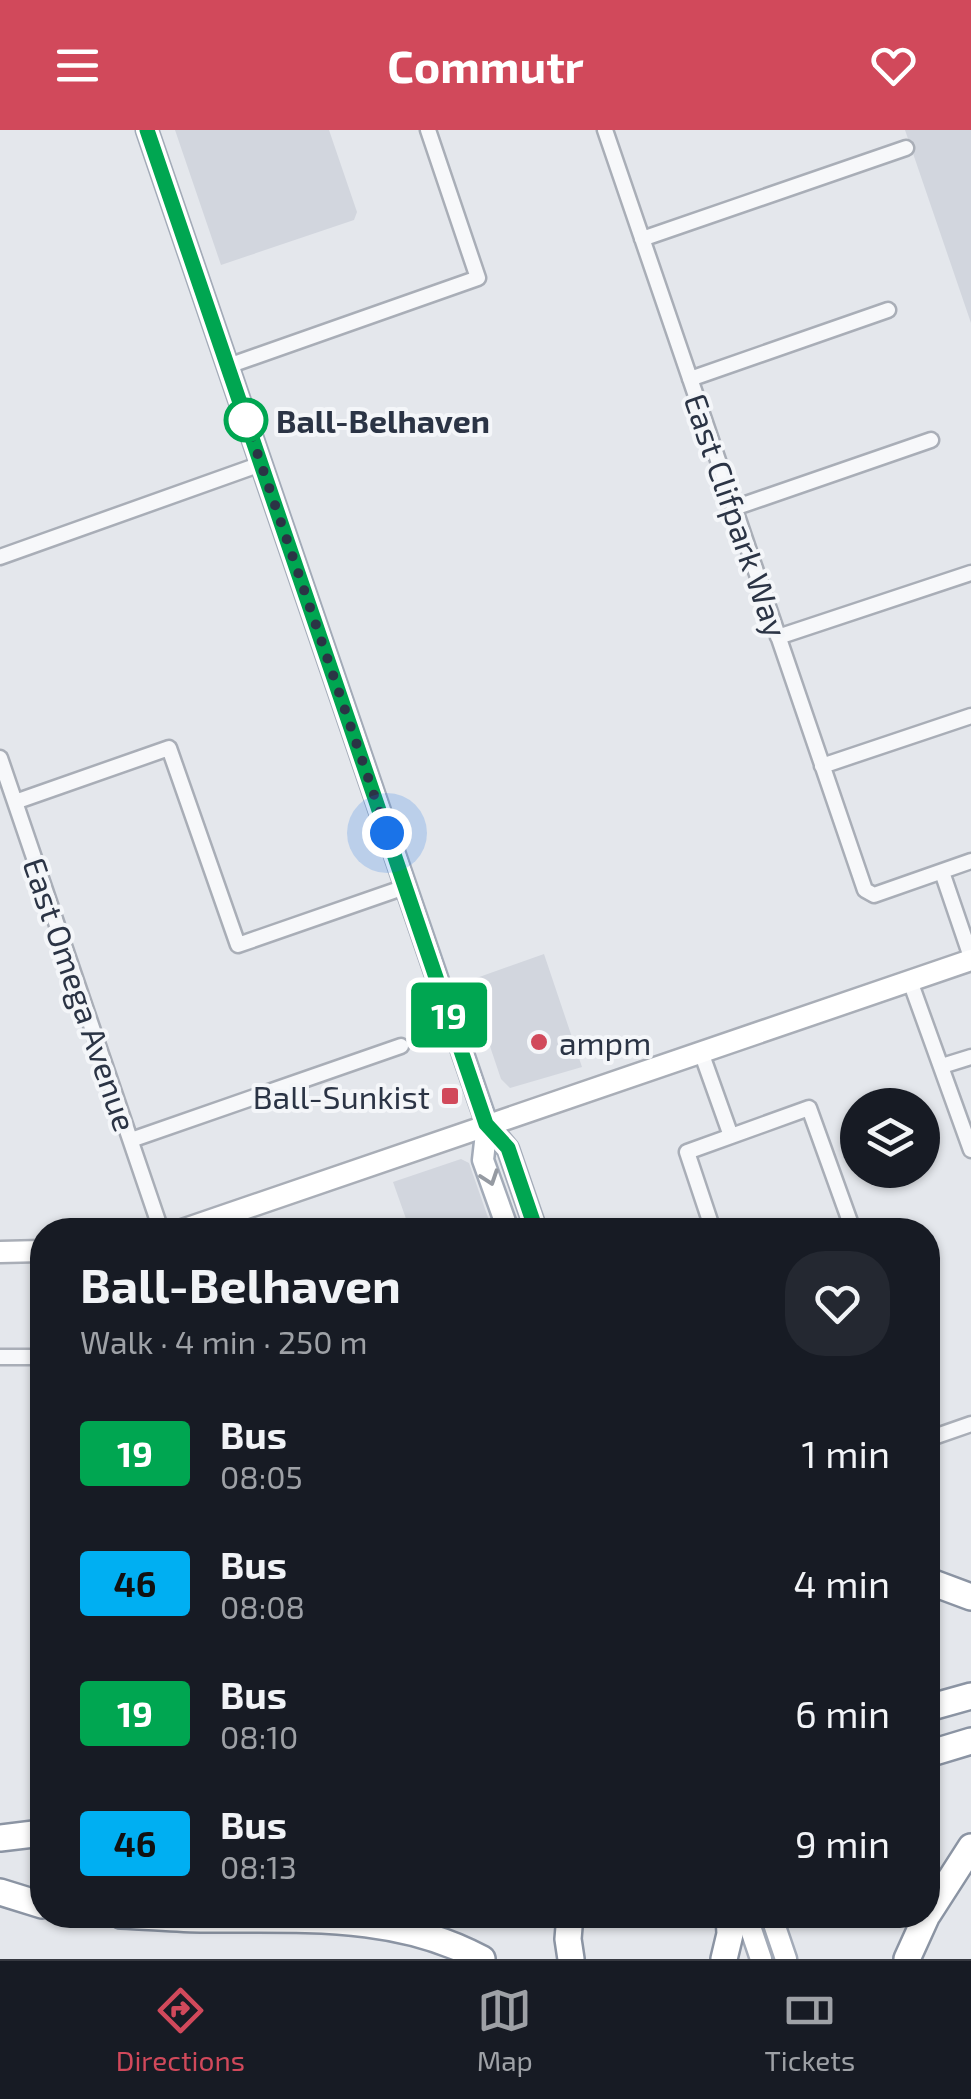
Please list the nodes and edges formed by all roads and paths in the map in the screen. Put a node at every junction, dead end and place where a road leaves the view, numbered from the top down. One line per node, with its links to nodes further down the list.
1 (147, 130): 7 (main road)
2 (428, 130): 7 (street)
3 (605, 130): 5 (street, East Clifpark Way)
4 (906, 148): 5 (street)
5 (642, 239): 8 (street, East Clifpark Way)
6 (888, 310): 8 (street)
7 (228, 366): 10 (main road)
8 (690, 378): 11 (street, East Clifpark Way)
9 (931, 440): 11 (street)
10 (261, 464): 12 (street); 21 (main road)
11 (734, 508): 14 (street, East Clifpark Way)
12 (0, 557)
13 (971, 573): 14 (street)
14 (778, 637): 17 (street, East Clifpark Way)
15 (971, 716): 17 (street)
16 (0, 758): 18 (street, East Omega Avenue)
17 (822, 766): 20 (street, East Clifpark Way)
18 (15, 802): 21 (street); 30 (street, East Omega Avenue)
19 (971, 862): 20 (street)
20 (942, 872): 22 (street)
21 (405, 887): 28 (main road)
22 (971, 958): 23 (main road)
23 (910, 980): 25 (main road); 27 (street)
24 (401, 1046): 30 (street)
25 (702, 1052): 28 (main road); 29 (street)
26 (971, 1057): 27 (street)
27 (942, 1066): 31 (street)
28 (486, 1124): 33 (main road); 34 (main road, one-way to 34); 35 (main road)
29 (731, 1136): 36 (street); 37 (street)
30 (131, 1140): 32 (street, East Omega Avenue)
31 (971, 1150)
32 (157, 1218)
33 (216, 1218)
34 (504, 1218)
35 (532, 1218)
36 (709, 1218)
37 (850, 1218)
38 (30, 1251): 39 (main road)
39 (0, 1252)
40 (0, 1357): 41 (street)
41 (30, 1357)
42 (970, 1429): 43 (street)
43 (940, 1436)
44 (940, 1585): 45 (highway)
45 (971, 1597)
46 (971, 1696): 47 (highway)
47 (940, 1705)
48 (971, 1741): 49 (highway)
49 (940, 1750)
50 (30, 1834): 51 (highway)
51 (0, 1838)
52 (0, 1848): 53 (highway)
53 (30, 1848)
54 (971, 1848): 57 (highway)
55 (30, 1887): 56 (highway)
56 (0, 1889): 58 (highway)
57 (940, 1893)
58 (30, 1900)
59 (387, 1928): 65 (highway)
60 (569, 1928): 66 (highway)
61 (730, 1928): 67 (highway)
62 (750, 1928): 68 (main road)
63 (775, 1928): 69 (main road)
64 (921, 1928): 70 (highway)
65 (482, 1959)
66 (572, 1959)
67 (724, 1959)
68 (760, 1959)
69 (786, 1959)
70 (907, 1959)

